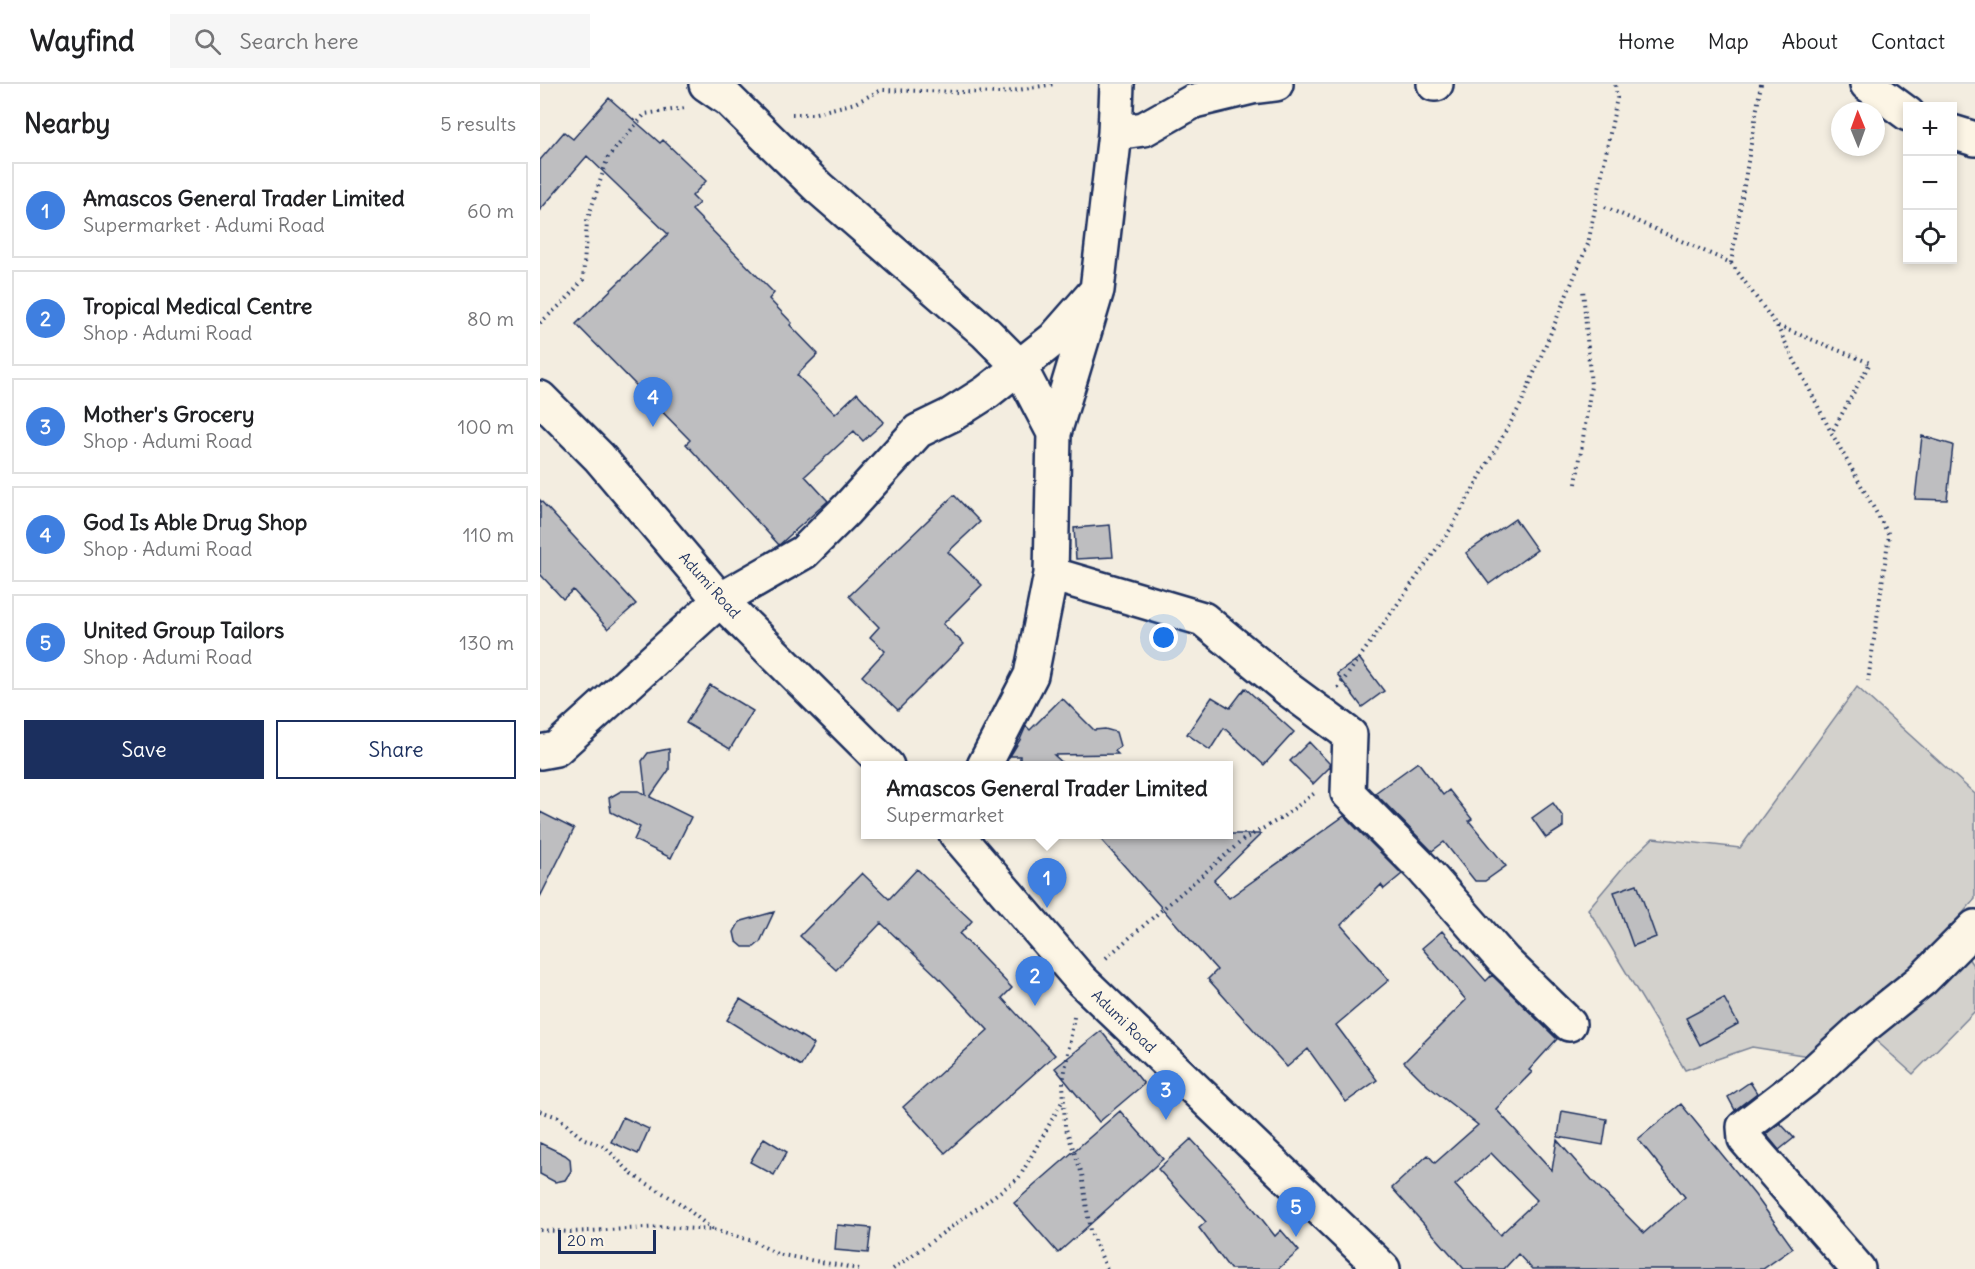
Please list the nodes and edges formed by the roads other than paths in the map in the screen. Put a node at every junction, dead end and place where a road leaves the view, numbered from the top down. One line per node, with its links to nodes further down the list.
1 (1117, 84): 6 (street)
2 (1276, 84): 6 (street)
3 (1867, 84): 5 (street)
4 (717, 92): 10 (street)
5 (1903, 110)
6 (1115, 133): 9 (street)
7 (1957, 133): 8 (street)
8 (1975, 139)
9 (1097, 290): 10 (street); 12 (street)
10 (1019, 366): 12 (street); 14 (street)
11 (540, 398): 14 (street, Adumi Road)
12 (1054, 433): 13 (street)
13 (1051, 574): 17 (street); 20 (street)
14 (720, 600): 15 (street); 16 (street, Adumi Road)
15 (540, 752)
16 (883, 761)
17 (986, 761)
18 (960, 839): 21 (street, Adumi Road)
19 (1975, 927): 22 (street)
20 (1569, 1024)
21 (1383, 1269)
22 (1858, 1269)

